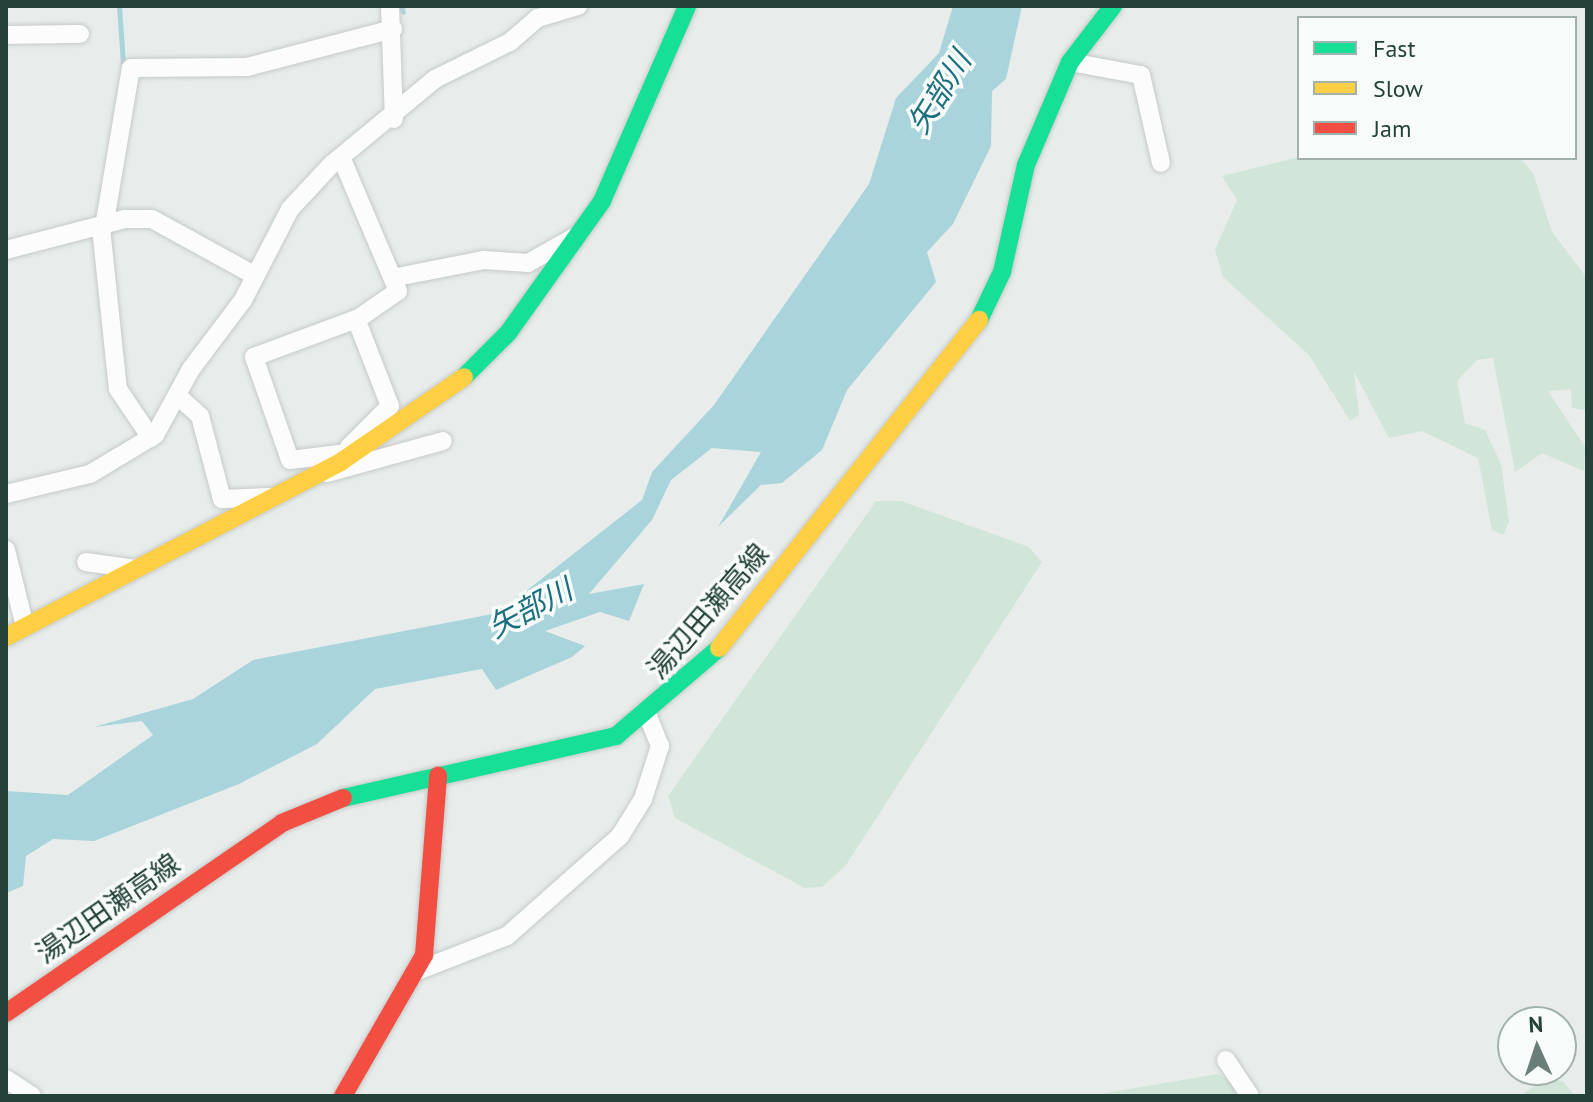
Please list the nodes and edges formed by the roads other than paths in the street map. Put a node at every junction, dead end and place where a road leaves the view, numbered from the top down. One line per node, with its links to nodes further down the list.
1 (390, 6): 5 (street)
2 (578, 6): 9 (street)
3 (687, 6): 13 (main road)
4 (1113, 6): 8 (main road, 湯辺田瀬高線)
5 (393, 29): 9 (street); 12 (street)
6 (80, 34): 7 (street)
7 (6, 35)
8 (1070, 62): 11 (street); 30 (main road, 湯辺田瀬高線)
9 (394, 119): 10 (street)
10 (341, 157): 15 (street); 16 (street)
11 (1161, 163)
12 (102, 227): 14 (street); 15 (street); 19 (street)
13 (577, 237): 16 (street); 21 (main road)
14 (6, 250)
15 (252, 274): 18 (street)
16 (397, 277): 17 (street)
17 (356, 319): 21 (street); 21 (street)
18 (180, 398): 19 (street); 24 (street)
19 (151, 438): 23 (street)
20 (443, 441): 22 (street)
21 (348, 453): 22 (main road)
22 (317, 474): 24 (main road)
23 (6, 494)
24 (273, 497): 27 (main road)
25 (6, 550): 28 (street)
26 (86, 562): 27 (street)
27 (136, 569): 28 (main road)
28 (25, 627): 29 (main road)
29 (6, 637)
30 (648, 717): 31 (main road, 湯辺田瀬高線); 32 (street)
31 (438, 776): 32 (main road); 33 (main road, 湯辺田瀬高線)
32 (417, 971): 37 (main road)
33 (6, 1013)
34 (1226, 1060): 38 (street)
35 (6, 1079): 36 (street)
36 (32, 1096)
37 (343, 1096)
38 (1250, 1096)

